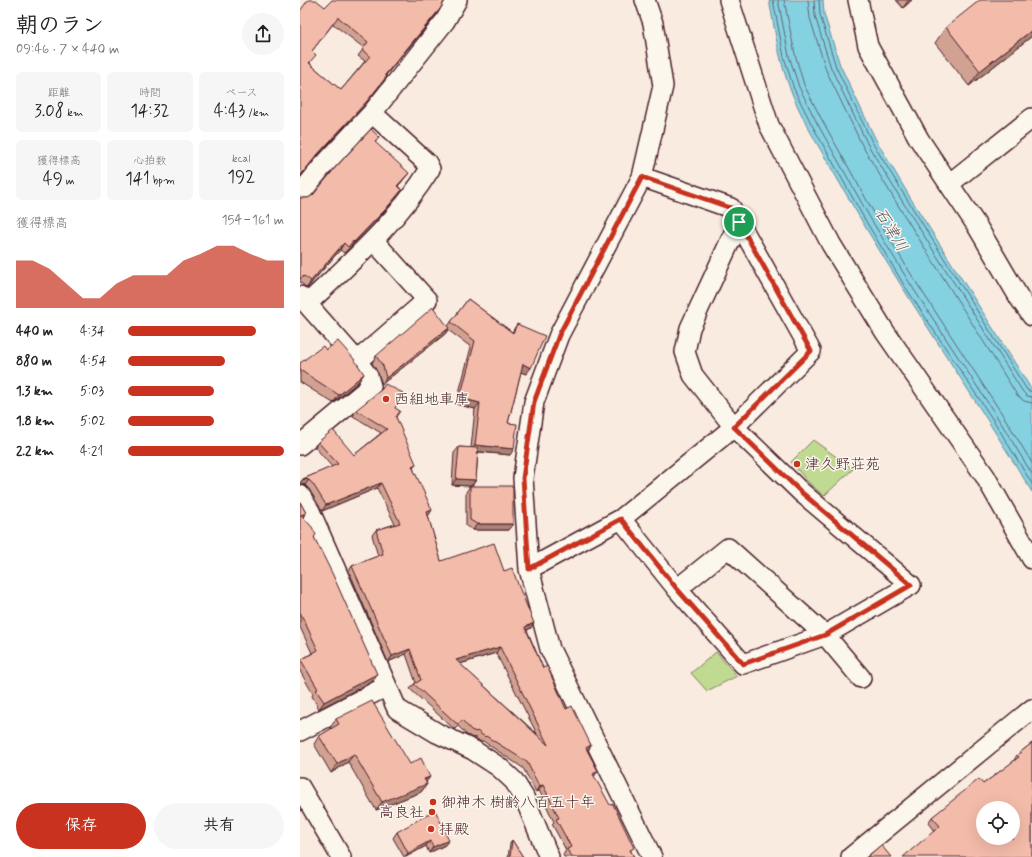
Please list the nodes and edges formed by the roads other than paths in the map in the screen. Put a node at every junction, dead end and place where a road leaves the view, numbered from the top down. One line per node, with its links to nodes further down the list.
1 (457, 0): 5 (street)
2 (646, 0): 7 (street)
3 (729, 0): 19 (street)
4 (858, 0): 8 (street)
5 (372, 112): 9 (street); 11 (street)
6 (1032, 118): 8 (street)
7 (642, 177): 10 (street); 20 (street)
8 (949, 184): 13 (street)
9 (300, 194)
10 (739, 222): 15 (street); 15 (street)
11 (374, 241): 12 (street); 14 (street)
12 (303, 300): 14 (street)
13 (1032, 316)
14 (357, 361): 16 (street)
15 (734, 427): 18 (street); 22 (street)
16 (300, 445)
17 (300, 495): 24 (street)
18 (621, 519): 20 (street); 21 (street)
19 (1032, 559)
20 (529, 569): 30 (street)
21 (677, 589): 22 (street); 22 (street)
22 (825, 635): 23 (street)
23 (861, 678)
24 (386, 686): 26 (street); 29 (street)
25 (1032, 709): 31 (street)
26 (300, 731)
27 (302, 795): 28 (street)
28 (341, 857)
29 (549, 857)
30 (652, 857)
31 (851, 857)

